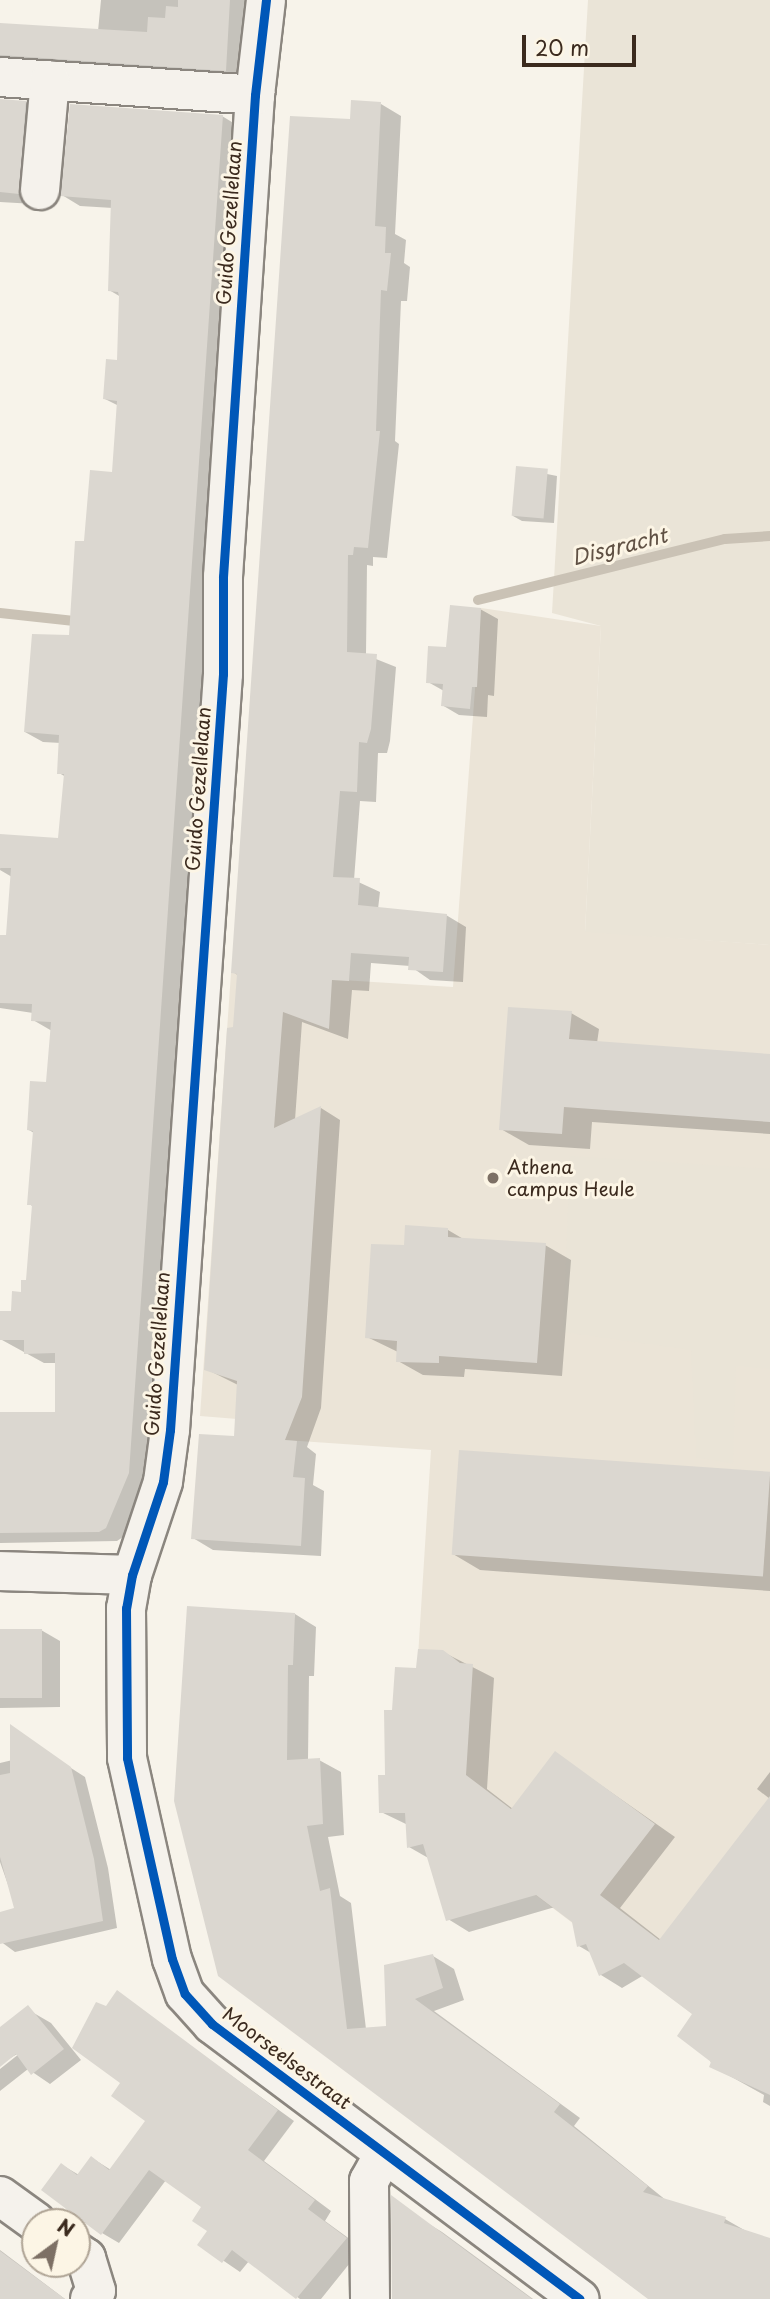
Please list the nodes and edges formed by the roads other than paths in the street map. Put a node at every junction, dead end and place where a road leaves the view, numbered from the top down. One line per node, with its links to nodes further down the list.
1 (266, 0): 4 (street, Guido Gezellelaan)
2 (0, 77): 3 (street)
3 (50, 80): 4 (street); 5 (street)
4 (255, 95): 7 (street, Guido Gezellelaan)
5 (40, 190)
6 (0, 1571): 7 (street)
7 (132, 1575): 8 (street, Moorseelsestraat)
8 (384, 2154): 13 (street); 14 (street, Moorseelsestraat)
9 (0, 2196): 10 (street)
10 (21, 2211)
11 (91, 2274): 12 (street)
12 (90, 2299)
13 (370, 2299)
14 (579, 2299)

